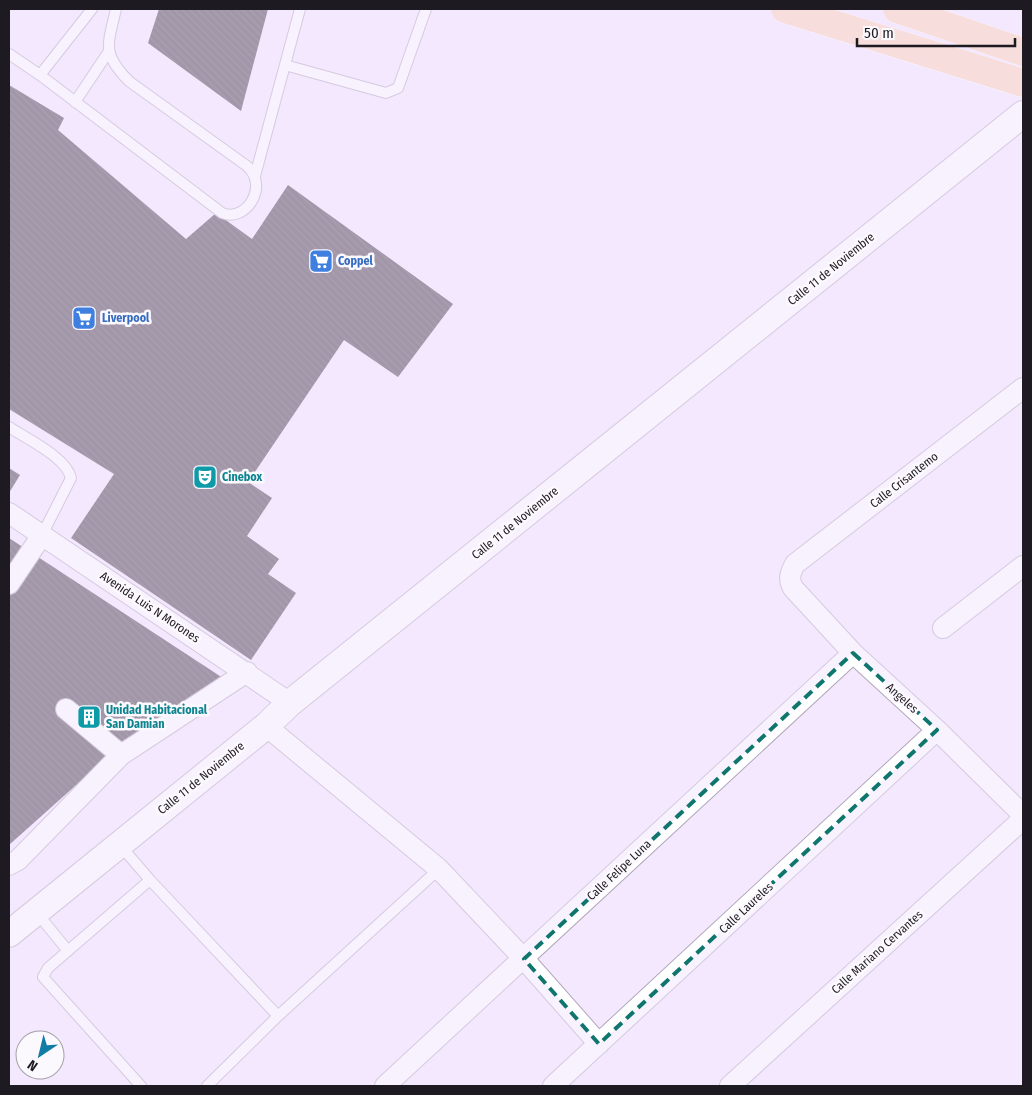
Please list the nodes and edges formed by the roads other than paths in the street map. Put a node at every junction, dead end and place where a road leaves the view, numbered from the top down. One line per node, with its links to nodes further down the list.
1 (92, 9): 11 (lane)
2 (116, 9): 7 (lane)
3 (300, 9): 10 (lane)
4 (426, 9): 10 (lane)
5 (897, 9): 8 (main road)
6 (797, 10): 12 (main road)
7 (109, 51): 13 (lane); 15 (lane)
8 (1023, 52)
9 (9, 54): 11 (lane)
10 (285, 65): 15 (lane)
11 (40, 75): 13 (lane)
12 (1023, 83)
13 (75, 102): 15 (lane)
14 (1023, 114): 26 (street, Calle 11 de Noviembre)
15 (256, 176)
16 (1023, 388): 21 (street, Calle Crisantemo)
17 (9, 427): 19 (lane)
18 (9, 513): 19 (street, Avenida Luis N Morones)
19 (42, 534): 22 (street); 25 (street, Avenida Luis N Morones)
20 (1023, 566): 23 (street)
21 (790, 575): 24 (street, Angeles)
22 (9, 584)
23 (943, 628)
24 (853, 653): 29 (street, Angeles); 38 (street, Calle Felipe Luna)
25 (247, 672): 26 (street, Avenida Luis N Morones); 30 (street)
26 (290, 703): 28 (street, Calle 11 de Noviembre)
27 (66, 709): 30 (street)
28 (266, 726): 32 (street, Calle 11 de Noviembre); 34 (street)
29 (937, 730): 31 (street, Angeles); 40 (street, Calle Laureles)
30 (122, 755): 33 (street)
31 (1023, 817): 45 (street, Calle Mariano Cervantes)
32 (118, 843): 35 (lane); 36 (street, Calle 11 de Noviembre)
33 (9, 865)
34 (438, 869): 38 (street); 39 (lane)
35 (150, 880): 37 (lane); 39 (lane)
36 (18, 922): 37 (lane)
37 (68, 951): 41 (lane)
38 (524, 959): 40 (street); 43 (street, Calle Felipe Luna)
39 (278, 1016): 42 (lane)
40 (599, 1044): 44 (street, Calle Laureles)
41 (141, 1086)
42 (207, 1086)
43 (385, 1086)
44 (553, 1086)
45 (730, 1086)

